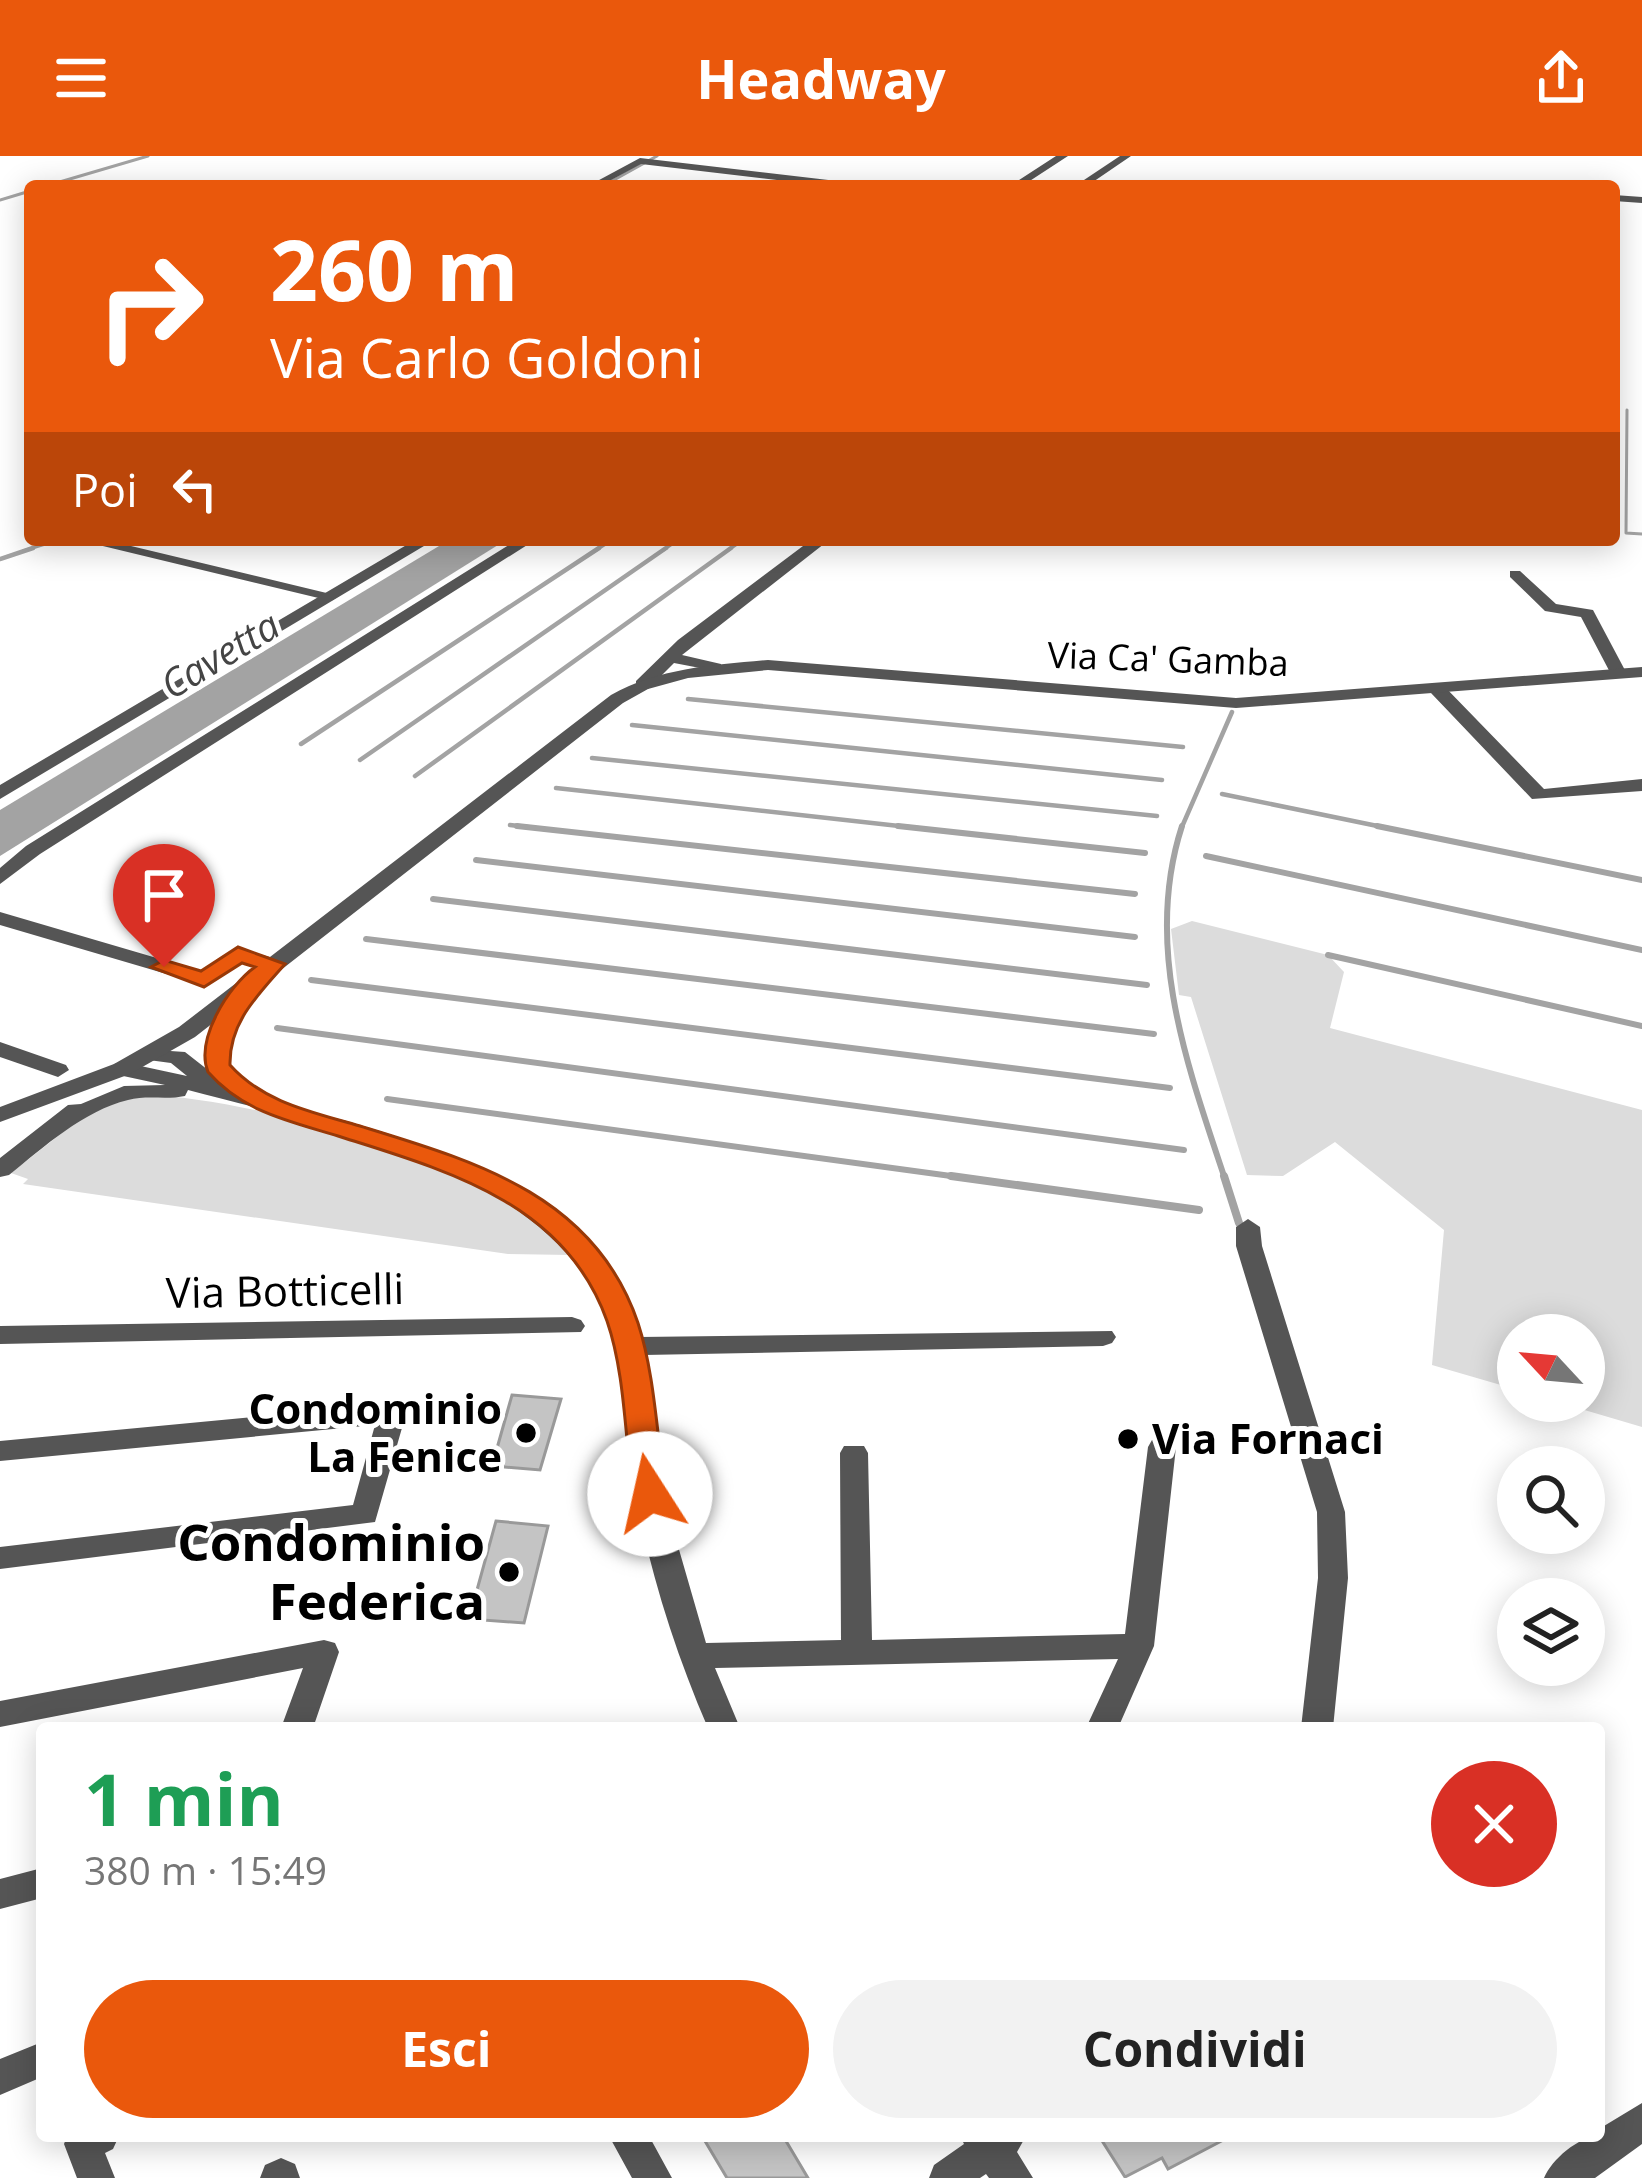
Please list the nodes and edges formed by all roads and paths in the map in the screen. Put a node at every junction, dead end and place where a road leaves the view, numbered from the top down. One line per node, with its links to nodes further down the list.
1 (1063, 156): 6 (street)
2 (1126, 156): 7 (street)
3 (646, 160): 4 (street); 5 (street)
4 (605, 180)
5 (806, 180)
6 (1025, 180)
7 (1090, 180)
8 (112, 546): 13 (street)
9 (416, 546): 13 (street)
10 (517, 546): 22 (street)
11 (813, 546): 14 (street)
12 (1515, 574): 17 (street)
13 (332, 596): 21 (street)
14 (669, 657): 15 (street, Via Ca' Gamba); 18 (street)
15 (715, 668): 18 (street, Via Ca' Gamba); 19 (street, Via Ca' Gamba)
16 (1642, 672): 17 (street, Via Ca' Gamba)
17 (1619, 674): 19 (street, Via Ca' Gamba)
18 (642, 685): 24 (street, Via Ca' Gamba)
19 (1437, 689): 20 (street)
20 (1642, 785)
21 (0, 793)
22 (0, 878)
23 (0, 918): 24 (street)
24 (273, 964): 25 (street, Via Ca' Gamba)
25 (250, 982): 27 (street, Via Ca' Gamba); 30 (street)
26 (0, 1049): 28 (street)
27 (149, 1054): 29 (street, Via Ca' Gamba); 30 (street)
28 (58, 1070)
29 (113, 1073): 30 (street); 31 (street, Via Ca' Gamba); 32 (street)
30 (242, 1098): 32 (street); 38 (street)
31 (0, 1115)
32 (66, 1120): 33 (street)
33 (0, 1170)
34 (1248, 1227): 50 (street)
35 (572, 1326): 36 (street, Via Botticelli)
36 (0, 1336)
37 (1103, 1336): 38 (street)
38 (628, 1346): 45 (street)
39 (1162, 1448): 43 (street)
40 (0, 1451): 42 (street)
41 (854, 1453): 44 (street)
42 (0, 1558)
43 (1139, 1646): 44 (street); 49 (street)
44 (856, 1651): 45 (street)
45 (694, 1656): 48 (street)
46 (0, 1714): 47 (street)
47 (299, 1722)
48 (722, 1722)
49 (1105, 1722)
50 (1318, 1722)
51 (36, 1885): 52 (street)
52 (0, 1894)
53 (36, 2062): 54 (street)
54 (0, 2077)
55 (1642, 2121): 62 (street)
56 (87, 2142): 59 (street)
57 (631, 2142): 60 (street)
58 (998, 2150): 61 (street)
59 (96, 2178)
60 (652, 2178)
61 (948, 2178)
62 (1563, 2178)

